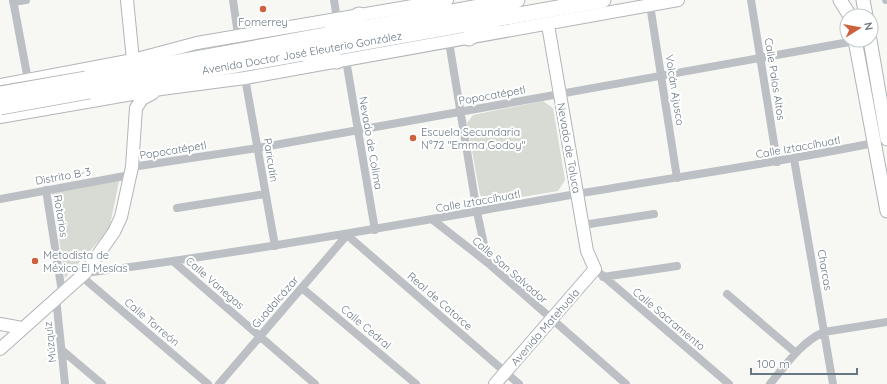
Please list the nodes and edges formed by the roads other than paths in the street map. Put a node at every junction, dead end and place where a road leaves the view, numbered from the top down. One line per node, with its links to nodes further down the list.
1 (26, 0): 9 (street)
2 (126, 0): 23 (street)
3 (233, 0): 15 (street)
4 (334, 0): 14 (street)
5 (517, 0): 21 (highway, Avenida Doctor José Eleuterio González)
6 (603, 0): 13 (highway, Avenida Doctor José Eleuterio González)
7 (678, 0): 11 (street, Avenida Doctor José Eleuterio González)
8 (751, 0): 22 (street, Calle Palos Altos)
9 (13, 1): 28 (street)
10 (441, 1): 12 (street)
11 (650, 5): 13 (street, Avenida Doctor José Eleuterio González); 26 (street, Volcán Ajusco)
12 (359, 15): 14 (street); 21 (highway)
13 (549, 17): 16 (highway); 24 (highway, Avenida Doctor José Eleuterio González); 33 (street, Nevado de Toluca)
14 (331, 20): 15 (street)
15 (238, 35): 23 (street)
16 (469, 38): 17 (street)
17 (449, 42): 25 (street); 35 (street)
18 (839, 44): 22 (street, Popocatépetl)
19 (856, 48): 40 (main road)
20 (871, 48): 39 (main road)
21 (251, 49): 30 (highway, Avenida Doctor José Eleuterio González)
22 (761, 58): 26 (street, Popocatépetl); 43 (street, Calle Palos Altos)
23 (133, 60): 28 (street)
24 (266, 60): 25 (highway); 30 (highway, Avenida Doctor José Eleuterio González)
25 (341, 61): 27 (street); 38 (street, Nevado de Colima)
26 (661, 76): 33 (street, Popocatépetl); 45 (street, Volcán Ajusco)
27 (245, 78): 31 (street); 41 (street, Paricutín)
28 (22, 81): 29 (street); 36 (street)
29 (0, 85)
30 (87, 85): 32 (highway, Avenida Doctor José Eleuterio González, bridge); 34 (highway, Avenida Doctor José Eleuterio González, bridge)
31 (161, 89): 36 (street); 44 (street)
32 (0, 94)
33 (559, 94): 35 (street, Popocatépetl); 48 (street, Nevado de Toluca)
34 (0, 107)
35 (459, 112): 38 (street, Popocatépetl); 51 (street)
36 (22, 114): 37 (street)
37 (0, 117)
38 (358, 130): 41 (street, Popocatépetl); 56 (street, Nevado de Colima)
39 (887, 139)
40 (874, 143): 42 (street, Calle Iztaccíhuatl); 52 (main road)
41 (258, 148): 44 (street, Popocatépetl); 47 (street, Paricutín)
42 (794, 159): 43 (street, Calle Iztaccíhuatl); 71 (street, Charcas)
43 (777, 162): 45 (street, Calle Iztaccíhuatl)
44 (131, 171): 46 (street, Distrito B-3); 63 (street)
45 (677, 178): 48 (street, Calle Iztaccíhuatl)
46 (46, 190): 49 (street, Distrito B-3); 66 (street, Rotarios)
47 (265, 194): 50 (street); 58 (street, Paricutín)
48 (577, 194): 51 (street, Calle Iztaccíhuatl); 55 (street, Nevado de Toluca)
49 (0, 199)
50 (177, 208)
51 (477, 212): 54 (street, Calle Iztaccíhuatl); 60 (street)
52 (887, 212)
53 (654, 214): 55 (street)
54 (433, 220): 56 (street, Calle Iztaccíhuatl); 60 (street, Calle San Salvador)
55 (583, 224): 62 (street, Nevado de Toluca)
56 (375, 230): 57 (street, Calle Iztaccíhuatl)
57 (347, 234): 58 (street, Calle Iztaccíhuatl); 64 (street, Guadalcázar); 76 (street, Real de Catorce)
58 (275, 246): 59 (street, Calle Iztaccíhuatl)
59 (174, 262): 63 (street, Calle Iztaccíhuatl); 72 (street, Calle Vanegas)
60 (488, 263): 67 (street, Calle San Salvador)
61 (677, 266): 62 (street)
62 (599, 273): 67 (street, Avenida Matehuala); 86 (street, Calle Sacramento)
63 (83, 275): 66 (street); 79 (street, Calle Torreón)
64 (302, 288): 72 (street, Guadalcázar); 82 (street, Calle Cedral)
65 (727, 294): 75 (street)
66 (59, 295): 70 (street); 74 (street, Múzquiz)
67 (550, 319): 76 (street, Avenida Matehuala); 85 (street, Calle San Salvador)
68 (887, 322): 71 (street)
69 (0, 324): 70 (street)
70 (22, 328): 73 (street)
71 (824, 332): 75 (street); 88 (street, Charcas)
72 (260, 337): 80 (street, Guadalcázar); 81 (street, Calle Vanegas)
73 (0, 349)
74 (63, 351): 77 (street, Múzquiz); 78 (street)
75 (796, 353): 87 (street)
76 (506, 372): 83 (street, Avenida Matehuala); 84 (street, Real de Catorce)
77 (65, 384)
78 (102, 384)
79 (208, 384)
80 (219, 384)
81 (315, 384)
82 (416, 384)
83 (495, 384)
84 (520, 384)
85 (626, 384)
86 (728, 384)
87 (770, 384)
88 (833, 384)

